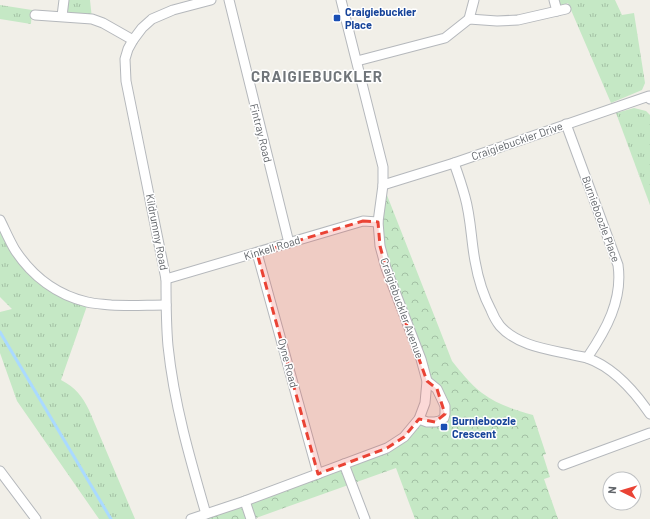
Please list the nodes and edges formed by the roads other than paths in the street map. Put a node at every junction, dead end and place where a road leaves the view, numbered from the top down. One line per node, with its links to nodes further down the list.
1 (64, 0): 8 (street)
2 (211, 0): 10 (street, Kildrummy Road)
3 (229, 0): 18 (street, Fintray Road)
4 (341, 0): 11 (street, Craigiebuckler Avenue)
5 (474, 0): 9 (street)
6 (554, 0): 9 (street)
7 (36, 15): 8 (street)
8 (62, 16): 10 (street)
9 (469, 19): 11 (street)
10 (133, 40): 20 (street, Kildrummy Road)
11 (357, 61): 15 (street, Craigiebuckler Avenue)
12 (650, 98): 13 (street, Craigiebuckler Drive)
13 (566, 124): 14 (street, Craigiebuckler Drive); 22 (street, Burnieboozle Place)
14 (454, 163): 15 (street, Craigiebuckler Drive); 22 (street)
15 (383, 185): 17 (street, Craigiebuckler Avenue)
16 (0, 220): 21 (street)
17 (378, 222): 18 (street, Kinkell Road); 23 (street, Craigiebuckler Avenue)
18 (289, 243): 19 (street, Kinkell Road)
19 (257, 253): 20 (street, Kinkell Road); 30 (street, Oyne Road)
20 (166, 279): 21 (street, Kildrummy Road)
21 (166, 305): 32 (street, Kildrummy Road)
22 (587, 358): 24 (street)
23 (427, 381): 25 (street, Craigiebuckler Avenue); 25 (street, Craigiebuckler Avenue)
24 (650, 414)
25 (419, 419): 27 (street, Craigiebuckler Avenue)
26 (650, 433): 28 (street)
27 (344, 464): 30 (street, Craigiebuckler Avenue); 36 (street)
28 (563, 465)
29 (0, 471): 33 (street)
30 (318, 474): 31 (street, Craigiebuckler Avenue)
31 (245, 501): 32 (street, Craigiebuckler Avenue); 35 (street)
32 (206, 514): 34 (street, Craigiebuckler Avenue)
33 (36, 519)
34 (191, 519)
35 (251, 519)
36 (365, 519)

